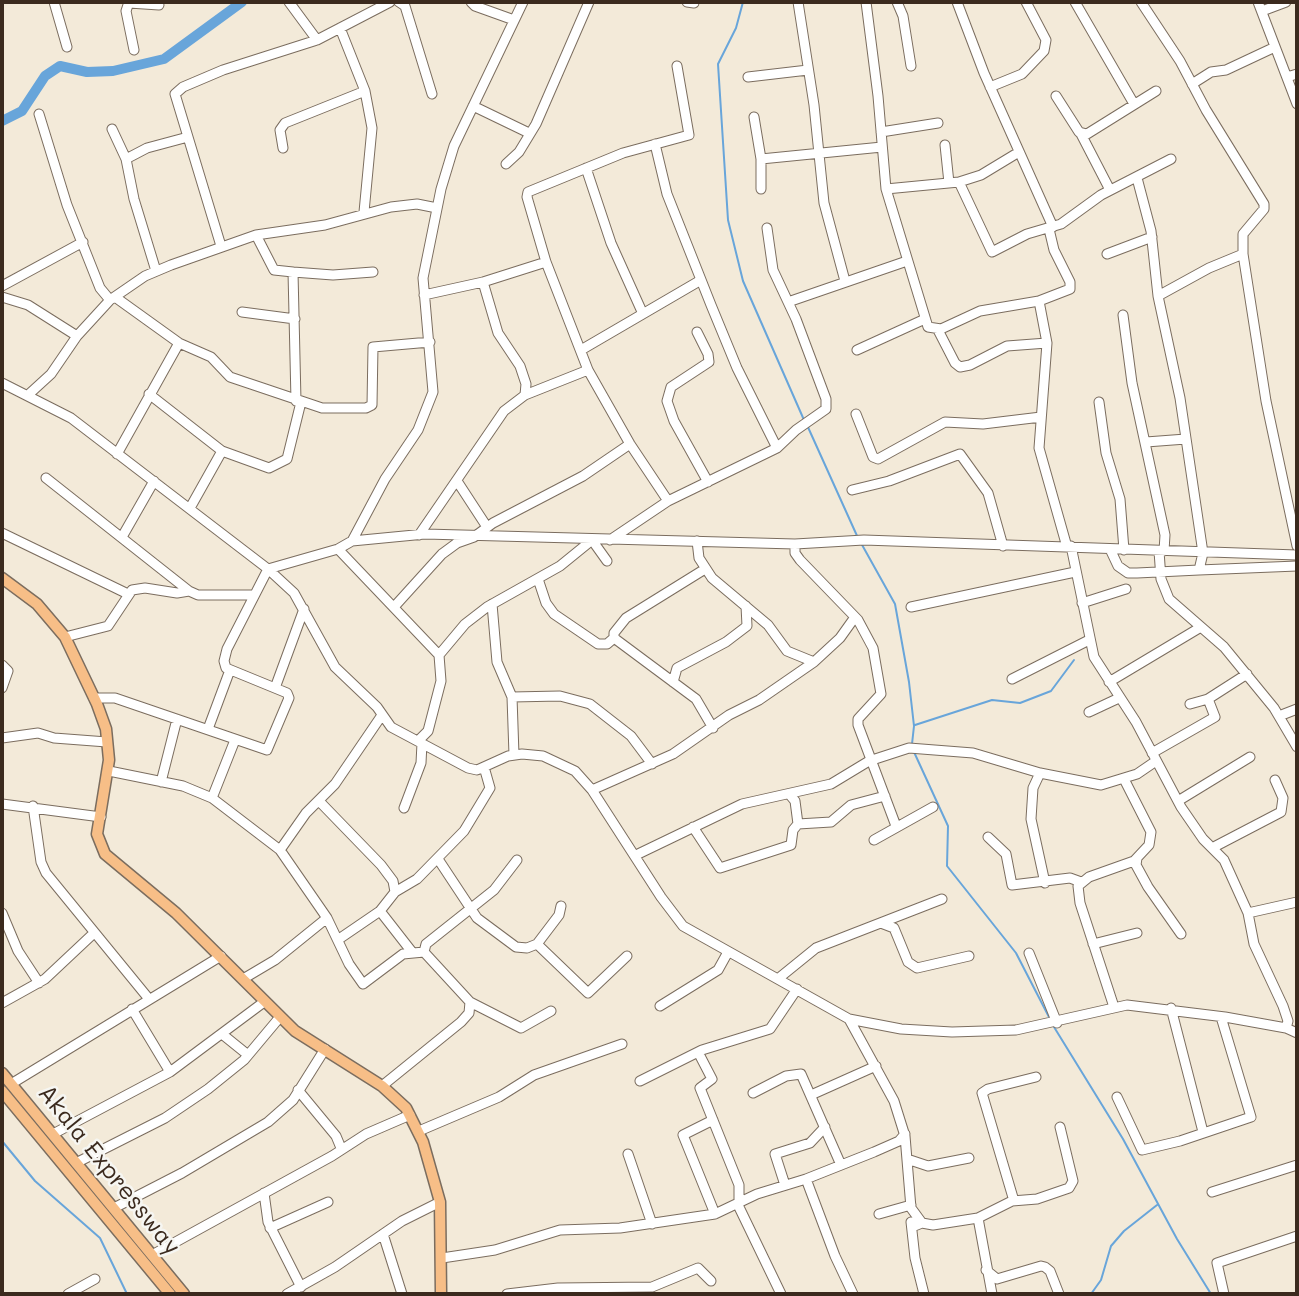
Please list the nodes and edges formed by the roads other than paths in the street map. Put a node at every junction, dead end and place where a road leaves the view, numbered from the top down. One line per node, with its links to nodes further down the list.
1 (54, 2): 22 (street)
2 (289, 2): 21 (street)
3 (390, 2): 20 (street)
4 (400, 2): 35 (street)
5 (471, 2): 19 (street)
6 (523, 2): 19 (street)
7 (589, 2): 45 (street)
8 (798, 2): 27 (street)
9 (866, 2): 44 (street)
10 (897, 2): 26 (street)
11 (957, 2): 32 (street)
12 (1026, 2): 32 (street)
13 (1075, 2): 37 (street)
14 (1140, 2): 31 (street)
15 (1286, 2): 18 (street)
16 (129, 3): 17 (street); 24 (street)
17 (159, 5)
18 (1260, 6): 23 (street)
19 (514, 20): 39 (street)
20 (340, 28): 21 (street); 33 (street)
21 (317, 40): 47 (street)
22 (67, 47)
23 (1275, 47): 30 (street); 31 (street)
24 (134, 50)
25 (677, 66): 48 (street)
26 (911, 66)
27 (808, 69): 29 (street); 53 (street)
28 (1297, 74): 30 (street)
29 (748, 77)
30 (1287, 77): 38 (street)
31 (1192, 84): 73 (street)
32 (990, 88): 52 (street)
33 (365, 91): 51 (street); 65 (street)
34 (1156, 91): 37 (street)
35 (432, 94)
36 (1056, 96): 46 (street)
37 (1134, 104): 46 (street)
38 (1297, 104)
39 (473, 106): 45 (street); 64 (street)
40 (38, 114): 70 (street)
41 (754, 117): 55 (street)
42 (938, 123): 44 (street)
43 (112, 129): 54 (street)
44 (881, 132): 50 (street)
45 (529, 133): 57 (street)
46 (1081, 134): 63 (street)
47 (188, 137): 54 (street); 71 (street)
48 (656, 144): 58 (street); 79 (street)
49 (945, 145): 60 (street)
50 (882, 147): 53 (street); 62 (street)
51 (283, 148)
52 (1019, 152): 60 (street); 67 (street)
53 (820, 153): 55 (street); 80 (street)
54 (126, 159): 76 (street)
55 (761, 159): 61 (street)
56 (1171, 159): 59 (street)
57 (506, 164)
58 (586, 168): 75 (street); 90 (street)
59 (1136, 178): 63 (street); 69 (street)
60 (955, 183): 62 (street); 67 (street)
61 (761, 189)
62 (886, 190): 74 (street)
63 (1110, 190): 67 (street)
64 (437, 208): 65 (street); 83 (street)
65 (363, 212): 68 (street)
66 (767, 228): 88 (street)
67 (1051, 228): 87 (street)
68 (256, 235): 71 (street); 77 (street)
69 (1152, 237): 72 (street); 84 (street)
70 (83, 242): 82 (street); 86 (street)
71 (221, 246): 76 (street)
72 (1107, 254)
73 (1243, 254): 84 (street); 135 (street)
74 (907, 261): 80 (street); 93 (street)
75 (546, 262): 81 (street); 100 (street)
76 (156, 271): 86 (street)
77 (293, 272): 78 (street); 92 (street)
78 (373, 272)
79 (701, 280): 90 (street); 114 (street)
80 (845, 281): 88 (street)
81 (483, 282): 83 (street); 105 (street)
82 (2, 286)
83 (424, 295): 98 (street)
84 (1158, 296): 111 (street)
85 (2, 297): 96 (street)
86 (112, 299): 96 (street); 97 (street)
87 (1039, 301): 94 (street); 99 (street)
88 (788, 302): 114 (street)
89 (242, 312): 92 (street)
90 (643, 313): 100 (street)
91 (1123, 315): 112 (street)
92 (295, 319): 107 (street)
93 (925, 319): 94 (street); 101 (street)
94 (938, 330): 99 (street)
95 (698, 332): 120 (street)
96 (77, 336): 106 (street)
97 (179, 342): 104 (street); 107 (street)
98 (430, 342): 107 (street); 130 (street)
99 (1047, 343): 110 (street)
100 (581, 350): 102 (street)
101 (857, 350)
102 (588, 370): 105 (street); 113 (street)
103 (2, 383): 106 (street)
104 (149, 394): 115 (street); 116 (street)
105 (525, 395): 119 (street)
106 (28, 396): 116 (street)
107 (299, 401): 115 (street)
108 (1099, 402): 139 (street)
109 (856, 414): 110 (street)
110 (1041, 416): 136 (street)
111 (1186, 439): 112 (street); 141 (street)
112 (1146, 442): 140 (street)
113 (630, 444): 122 (street); 124 (street)
114 (777, 448): 120 (street)
115 (222, 451): 123 (street)
116 (117, 453): 118 (street)
117 (46, 478): 127 (street)
118 (154, 481): 123 (street); 127 (street)
119 (457, 481): 124 (street); 126 (street)
120 (708, 482): 122 (street)
121 (852, 490): 134 (street)
122 (668, 501): 131 (street)
123 (190, 508): 145 (street)
124 (487, 527): 128 (street)
125 (2, 533): 154 (street)
126 (419, 535): 128 (street); 130 (street)
127 (122, 537): 153 (street)
128 (474, 537): 129 (street); 159 (street)
129 (592, 540): 131 (street); 143 (street); 151 (street)
130 (352, 541): 137 (street)
131 (608, 541): 132 (street)
132 (697, 541): 133 (street); 146 (street)
133 (795, 544): 134 (street); 162 (street)
134 (1003, 545): 136 (street)
135 (1297, 546)
136 (1069, 547): 138 (street); 148 (street)
137 (338, 549): 145 (street); 159 (street)
138 (1110, 549): 139 (street); 149 (street)
139 (1124, 550): 140 (street)
140 (1162, 551): 141 (street); 149 (street)
141 (1203, 553): 142 (street); 147 (street)
142 (1297, 555)
143 (607, 561)
144 (1297, 566): 147 (street)
145 (268, 569): 155 (street); 161 (street)
146 (705, 569): 158 (street); 165 (street)
147 (1199, 570): 149 (street)
148 (1075, 572): 156 (street); 160 (street)
149 (1161, 572): 163 (street)
150 (2, 578): 164 (main road)
151 (538, 579): 157 (street); 165 (street)
152 (1126, 589): 156 (street)
153 (189, 591): 154 (street); 155 (street)
154 (128, 594): 164 (street)
155 (252, 595): 170 (street)
156 (1082, 603): 166 (street)
157 (492, 604): 167 (street); 177 (street)
158 (746, 605): 168 (street); 173 (street)
159 (394, 607): 167 (street)
160 (911, 607)
161 (304, 609): 176 (street); 184 (street)
162 (855, 617): 168 (street); 197 (street)
163 (1201, 627): 171 (street); 174 (street)
164 (65, 637): 178 (main road)
165 (614, 638): 173 (street)
166 (1089, 640): 172 (street); 174 (street)
167 (439, 655): 192 (street)
168 (814, 662): 187 (street)
169 (2, 665): 175 (street)
170 (229, 670): 176 (street); 188 (street)
171 (1247, 674): 180 (street); 185 (street)
172 (1012, 679)
173 (673, 682): 187 (street)
174 (1109, 682): 179 (street)
175 (2, 688)
176 (275, 688): 190 (street)
177 (512, 697): 194 (street); 198 (street)
178 (94, 698): 186 (street); 191 (main road)
179 (1119, 698): 183 (street); 195 (street)
180 (1208, 699): 181 (street); 195 (street)
181 (1190, 704)
182 (1297, 709): 185 (street)
183 (1089, 712)
184 (382, 715): 192 (street); 209 (street)
185 (1279, 716): 193 (street)
186 (177, 719): 188 (street); 204 (street)
187 (713, 728): 198 (street)
188 (208, 729): 190 (street)
189 (2, 738): 191 (street)
190 (235, 740): 208 (street)
191 (107, 742): 200 (main road)
192 (420, 742): 199 (street); 214 (street)
193 (1297, 747)
194 (514, 755): 199 (street); 205 (street)
195 (1154, 757): 202 (street); 210 (street)
196 (1250, 757): 210 (street)
197 (869, 761): 201 (street); 206 (street); 207 (street)
198 (652, 764): 205 (street)
199 (484, 767): 224 (street)
200 (109, 771): 204 (street); 215 (main road)
201 (1040, 773): 202 (street); 227 (street)
202 (1125, 779): 226 (street)
203 (1275, 780): 221 (street)
204 (161, 782): 208 (street)
205 (592, 790): 223 (street)
206 (790, 795): 216 (street); 218 (street)
207 (885, 796): 216 (street); 217 (street)
208 (212, 799): 222 (street)
209 (319, 801): 222 (street); 229 (street)
210 (1178, 801): 221 (street)
211 (2, 804): 212 (street)
212 (33, 806): 215 (street); 239 (street)
213 (933, 807): 217 (street)
214 (404, 808)
215 (101, 817): 249 (main road)
216 (798, 824): 218 (street)
217 (895, 826): 220 (street)
218 (693, 827): 223 (street)
219 (988, 837): 227 (street)
220 (874, 840)
221 (1212, 848): 236 (street)
222 (280, 850): 237 (street)
223 (636, 855): 247 (street)
224 (438, 859): 229 (street); 233 (street)
225 (517, 860): 233 (street)
226 (1134, 862): 228 (street); 241 (street)
227 (1045, 883): 228 (street)
228 (1078, 883): 244 (street)
229 (395, 892): 234 (street)
230 (942, 900): 238 (street)
231 (1297, 902): 236 (street)
232 (561, 906): 243 (street)
233 (470, 909): 243 (street); 246 (street)
234 (380, 911): 242 (street); 245 (street)
235 (2, 913): 254 (street)
236 (1248, 913): 269 (street)
237 (327, 918): 242 (street); 253 (street)
238 (879, 923): 251 (street); 252 (street)
239 (94, 933): 254 (street); 256 (street)
240 (1137, 933): 244 (street)
241 (1181, 934)
242 (339, 939): 245 (street)
243 (537, 944): 250 (street)
244 (1093, 944): 261 (street)
245 (412, 952): 246 (street)
246 (424, 952): 258 (street)
247 (728, 953): 252 (street); 260 (street)
248 (1029, 953): 268 (street)
249 (221, 956): 253 (main road); 256 (street)
250 (627, 956)
251 (969, 956)
252 (779, 978): 255 (street)
253 (243, 979): 257 (main road)
254 (39, 983): 259 (street)
255 (797, 989): 267 (street); 274 (street)
256 (149, 999): 262 (street)
257 (264, 1002): 265 (main road); 271 (street)
258 (470, 1002): 264 (street); 281 (street)
259 (2, 1003)
260 (660, 1006)
261 (1114, 1007): 263 (street); 268 (street)
262 (132, 1009): 277 (street); 282 (street)
263 (1171, 1009): 266 (street); 292 (street)
264 (551, 1012)
265 (279, 1017): 273 (main road); 275 (street)
266 (1221, 1017): 269 (street); 292 (street)
267 (849, 1019): 268 (street); 276 (street)
268 (1056, 1023)
269 (1286, 1028): 270 (street)
270 (1297, 1033)
271 (222, 1034): 275 (street); 277 (street)
272 (622, 1044): 291 (street)
273 (325, 1049): 281 (main road); 283 (street)
274 (698, 1052): 280 (street); 288 (street)
275 (248, 1055): 300 (street)
276 (876, 1066): 285 (street); 294 (street)
277 (170, 1072): 293 (street)
278 (2, 1073): 282 (main road, Akala Expressway)
279 (1036, 1077): 307 (street)
280 (640, 1081)
281 (382, 1086): 287 (main road)
282 (6, 1087): 293 (main road, Akala Expressway); 297 (main road, Akala Expressway)
283 (298, 1090): 295 (street); 311 (street)
284 (753, 1093): 285 (street)
285 (811, 1095): 289 (street)
286 (1117, 1097): 292 (street)
287 (411, 1115): 291 (main road); 295 (street)
288 (713, 1120): 310 (street); 313 (street)
289 (825, 1127): 301 (street); 304 (street)
290 (1060, 1127): 307 (street)
291 (419, 1131): 309 (main road)
292 (1203, 1132)
293 (53, 1135): 297 (main road, Akala Expressway)
294 (903, 1139): 299 (street); 301 (street)
295 (341, 1148): 306 (street)
296 (628, 1154): 317 (street)
297 (62, 1155): 300 (main road, Akala Expressway); 330 (main road, Akala Expressway)
298 (969, 1158): 299 (street)
299 (907, 1159): 312 (street)
300 (76, 1163): 311 (main road, Akala Expressway)
301 (841, 1165): 303 (street)
302 (1297, 1165): 305 (street)
303 (806, 1179): 304 (street); 337 (street)
304 (785, 1185): 310 (street)
305 (1212, 1192)
306 (264, 1193): 319 (street); 322 (street)
307 (1014, 1201): 315 (street)
308 (328, 1202): 319 (street)
309 (440, 1202): 320 (street); 323 (main road)
310 (738, 1203): 313 (street); 336 (street)
311 (114, 1208): 322 (main road, Akala Expressway)
312 (912, 1209): 314 (street); 316 (street); 318 (street)
313 (715, 1214): 317 (street)
314 (879, 1214)
315 (978, 1218): 316 (street); 324 (street)
316 (922, 1223): 318 (street)
317 (652, 1224): 323 (street)
318 (912, 1227): 328 (street)
319 (271, 1228): 327 (street)
320 (383, 1234): 327 (street); 333 (street)
321 (1297, 1236): 340 (street)
322 (152, 1255): 331 (main road, Akala Expressway)
323 (442, 1258): 334 (main road)
324 (986, 1270): 338 (street); 339 (street)
325 (95, 1279): 329 (street)
326 (711, 1281): 335 (street)
327 (301, 1287): 332 (street)
328 (920, 1293)
329 (68, 1294)
330 (170, 1294)
331 (184, 1294)
332 (287, 1294)
333 (402, 1294)
334 (441, 1294)
335 (507, 1294)
336 (781, 1294)
337 (853, 1294)
338 (992, 1294)
339 (1059, 1294)
340 (1224, 1294)

